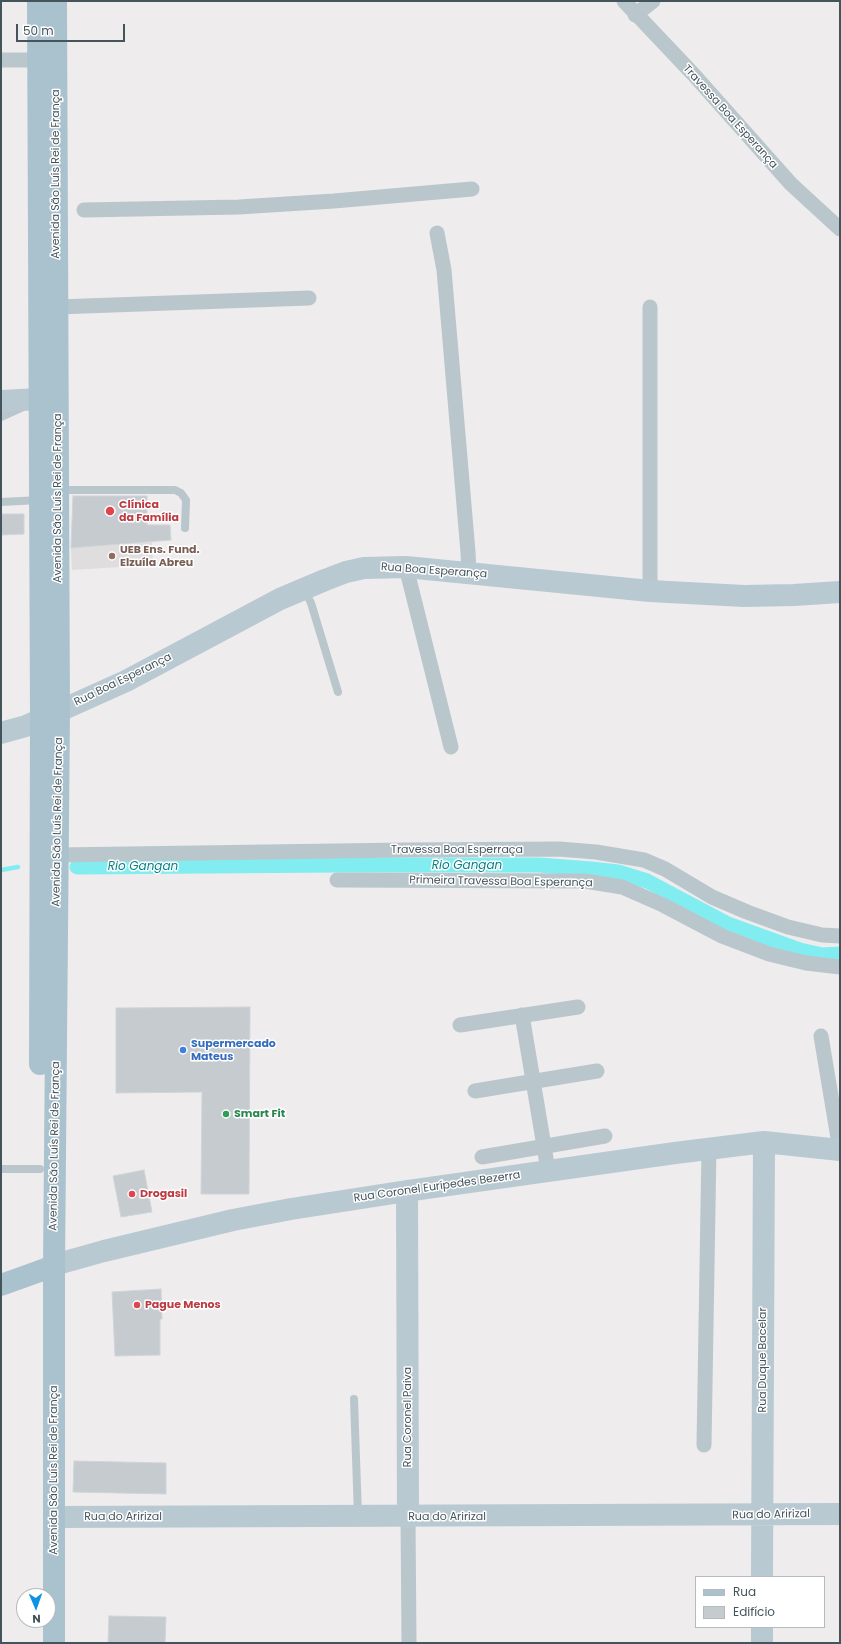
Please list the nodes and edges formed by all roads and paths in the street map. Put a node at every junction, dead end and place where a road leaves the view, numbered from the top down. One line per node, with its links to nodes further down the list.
1 (38, 1): 7 (main road, Avenida São Luís Rei de França)
2 (56, 1): 14 (main road, Avenida São Luís Rei de França)
3 (624, 1): 5 (street, Travessa Boa Esperança)
4 (653, 1): 5 (street)
5 (635, 15): 10 (street, Travessa Boa Esperança)
6 (1, 60): 7 (street)
7 (39, 60): 15 (main road, Avenida São Luís Rei de França)
8 (472, 189): 9 (street)
9 (84, 210)
10 (840, 229)
11 (437, 233): 22 (street)
12 (309, 298): 14 (street)
13 (650, 307): 24 (street)
14 (57, 308): 18 (main road, Avenida São Luís Rei de França)
15 (37, 400): 16 (main road); 17 (lane); 18 (main road, Avenida São Luís Rei de França)
16 (1, 401)
17 (1, 416)
18 (49, 495): 19 (lane); 20 (lane); 27 (main road, Avenida São Luís Rei de França)
19 (1, 502)
20 (185, 528)
21 (406, 567): 22 (main road, Rua Boa Esperança); 23 (main road, Rua Boa Esperança); 29 (street)
22 (469, 573): 24 (main road, Rua Boa Esperança)
23 (304, 588): 26 (lane); 27 (main road, Rua Boa Esperança)
24 (650, 591): 25 (main road, Rua Boa Esperança)
25 (840, 592)
26 (338, 692)
27 (50, 715): 28 (main road, Rua Boa Esperança); 30 (main road, Avenida São Luís Rei de França); 48 (main road, Avenida São Luís Rei de França)
28 (1, 733)
29 (451, 747)
30 (57, 855): 32 (street, Travessa Boa Esperraça); 51 (main road, Avenida São Luís Rei de França)
31 (337, 880): 33 (street, Primeira Travessa Boa Esperança)
32 (840, 936)
33 (840, 967)
34 (578, 1007): 35 (street)
35 (522, 1015): 36 (street); 39 (street)
36 (460, 1025)
37 (821, 1036): 45 (street)
38 (597, 1071): 39 (street)
39 (533, 1081): 40 (street); 43 (street)
40 (475, 1091)
41 (605, 1136): 43 (street)
42 (764, 1142): 44 (main road, Rua Coronel Eurípedes Bezerra); 45 (main road, Rua Coronel Eurípedes Bezerra); 56 (main road, Rua Duque Bacelar)
43 (544, 1146): 46 (street); 49 (street)
44 (709, 1148): 49 (main road, Rua Coronel Eurípedes Bezerra); 54 (street)
45 (840, 1150)
46 (482, 1157)
47 (1, 1168): 48 (lane)
48 (40, 1169): 51 (main road, Avenida São Luís Rei de França)
49 (548, 1170): 50 (main road, Rua Coronel Eurípedes Bezerra)
50 (407, 1191): 51 (main road, Rua Coronel Eurípedes Bezerra); 59 (main road, Rua Coronel Paiva)
51 (47, 1268): 52 (main road); 57 (main road, Avenida São Luís Rei de França); 61 (main road, Avenida São Luís Rei de França)
52 (1, 1285)
53 (354, 1399): 58 (lane)
54 (704, 1445)
55 (840, 1514): 56 (main road, Rua do Aririzal)
56 (763, 1516): 59 (main road, Rua do Aririzal); 60 (main road, Rua Duque Bacelar)
57 (54, 1517): 58 (main road, Rua do Aririzal); 65 (main road, Avenida São Luís Rei de França)
58 (358, 1517): 59 (main road, Rua do Aririzal)
59 (408, 1517): 66 (street, Rua Coronel Paiva)
60 (762, 1576)
61 (39, 1588)
62 (39, 1628): 64 (main road)
63 (762, 1628): 67 (main road)
64 (39, 1643)
65 (54, 1643)
66 (409, 1643)
67 (762, 1643)

